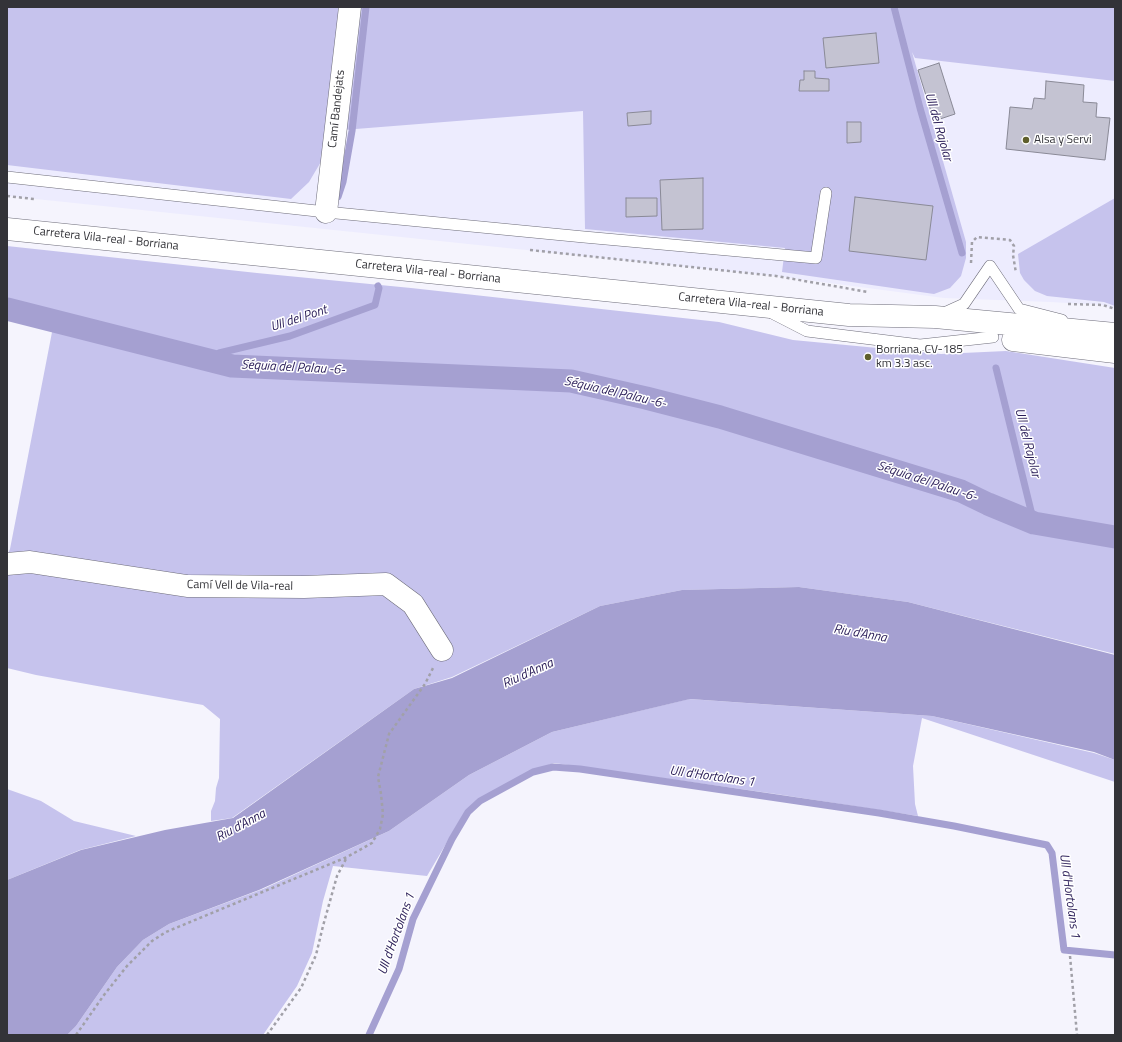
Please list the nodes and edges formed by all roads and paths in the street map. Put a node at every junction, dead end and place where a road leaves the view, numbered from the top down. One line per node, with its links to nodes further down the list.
1 (350, 7): 4 (main road, Camí Bandejats)
2 (7, 177): 4 (lane)
3 (826, 193): 4 (lane)
4 (326, 212)
5 (7, 229): 9 (main road, Carretera Vila-real - Borriana)
6 (994, 238): 7 (path)
7 (1017, 276)
8 (1067, 304): 10 (path)
9 (759, 306): 11 (main road, Carretera Vila-real - Borriana); 13 (lane)
10 (1115, 309)
11 (849, 315): 12 (main road, Carretera Vila-real - Borriana); 13 (main road, Carretera Vila-real - Borriana)
12 (934, 317): 14 (main road, Carretera Vila-real - Borriana); 14 (lane)
13 (993, 337): 14 (main road, Carretera Vila-real - Borriana)
14 (1114, 340)
15 (7, 564): 16 (main road, Camí Vell de Vila-real)
16 (442, 650): 17 (path)
17 (347, 857): 19 (path); 20 (path)
18 (1070, 956): 21 (path)
19 (76, 1035)
20 (267, 1035)
21 (1077, 1035)

